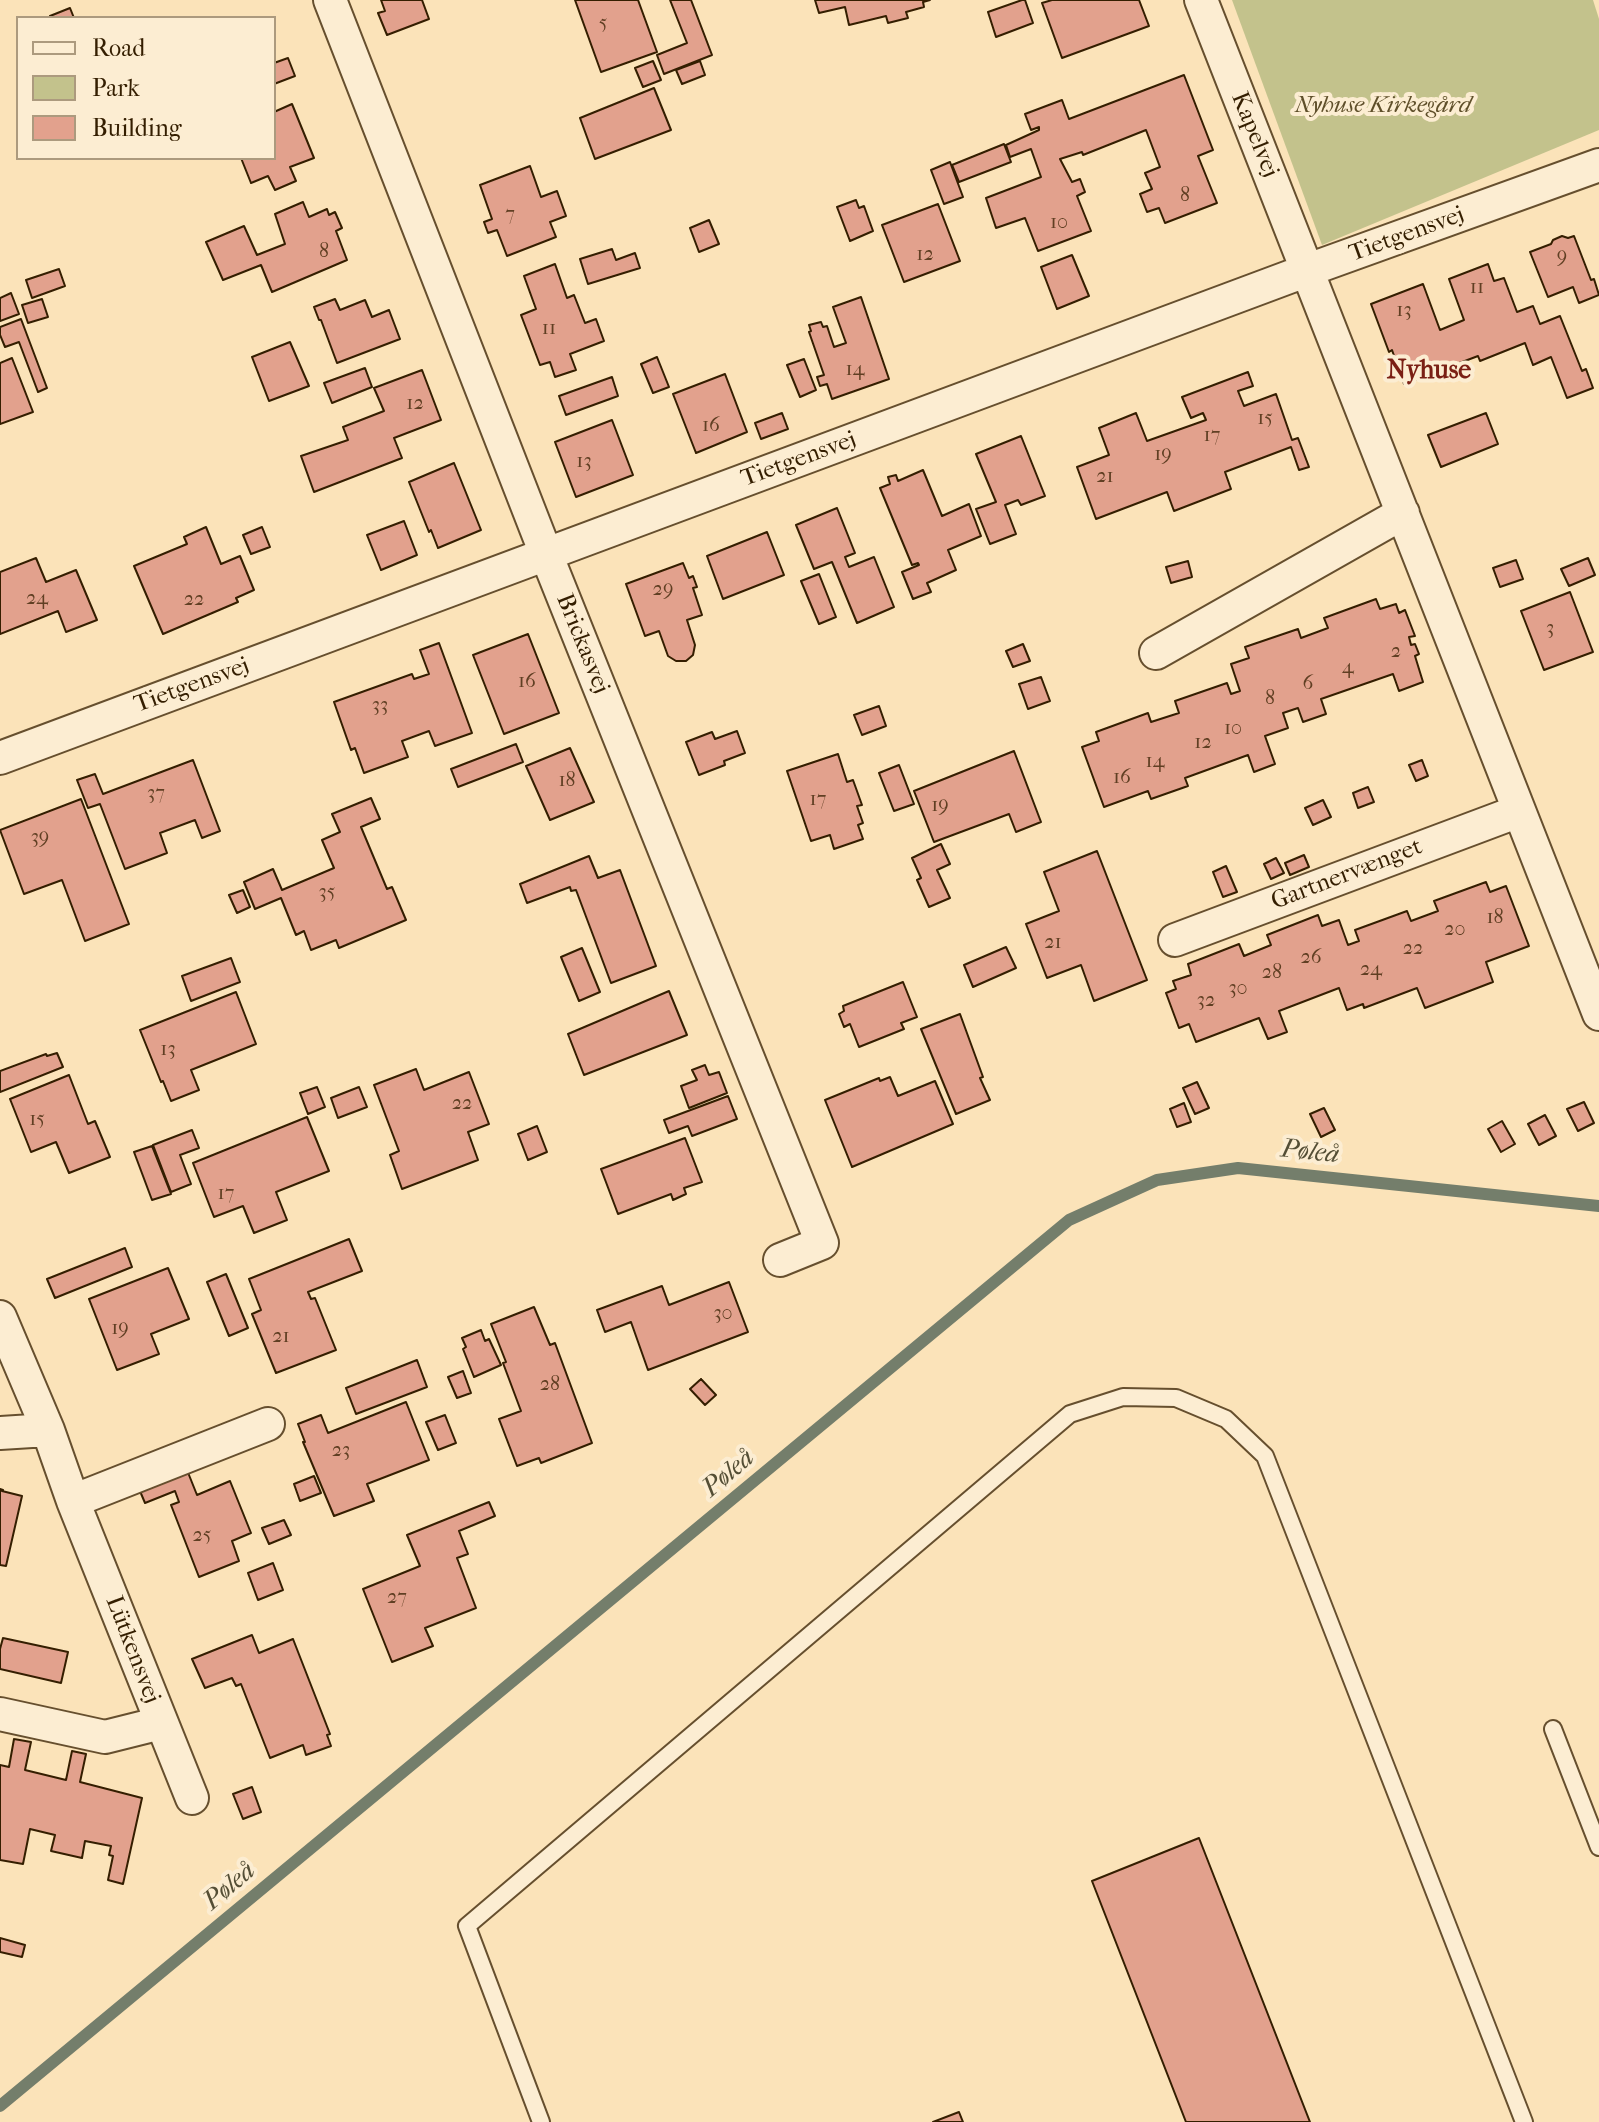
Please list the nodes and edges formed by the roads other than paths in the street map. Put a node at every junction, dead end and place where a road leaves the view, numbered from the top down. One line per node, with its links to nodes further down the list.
1 (330, 0): 6 (street, Brickasvej)
2 (1201, 0): 4 (street, Kapelvej)
3 (1599, 165): 4 (street, Tietgensvej)
4 (1308, 270): 5 (street); 6 (street, Tietgensvej)
5 (1403, 513): 7 (street); 9 (street)
6 (546, 554): 8 (street, Tietgensvej); 12 (street, Brickasvej)
7 (1156, 653)
8 (0, 758)
9 (1519, 811): 10 (street, Gartnervænget); 11 (street)
10 (1175, 940)
11 (1599, 1014)
12 (780, 1260)
13 (0, 1317): 15 (street, Lütkensvej)
14 (268, 1424): 17 (street)
15 (48, 1430): 16 (street); 17 (street, Lütkensvej)
16 (0, 1433)
17 (73, 1501): 19 (street, Lütkensvej)
18 (0, 1714): 19 (street)
19 (161, 1723): 21 (street, Lütkensvej)
20 (1553, 1729): 22 (lane)
21 (192, 1798)
22 (1599, 1847)
23 (541, 2122): 24 (lane)
24 (1524, 2122)

